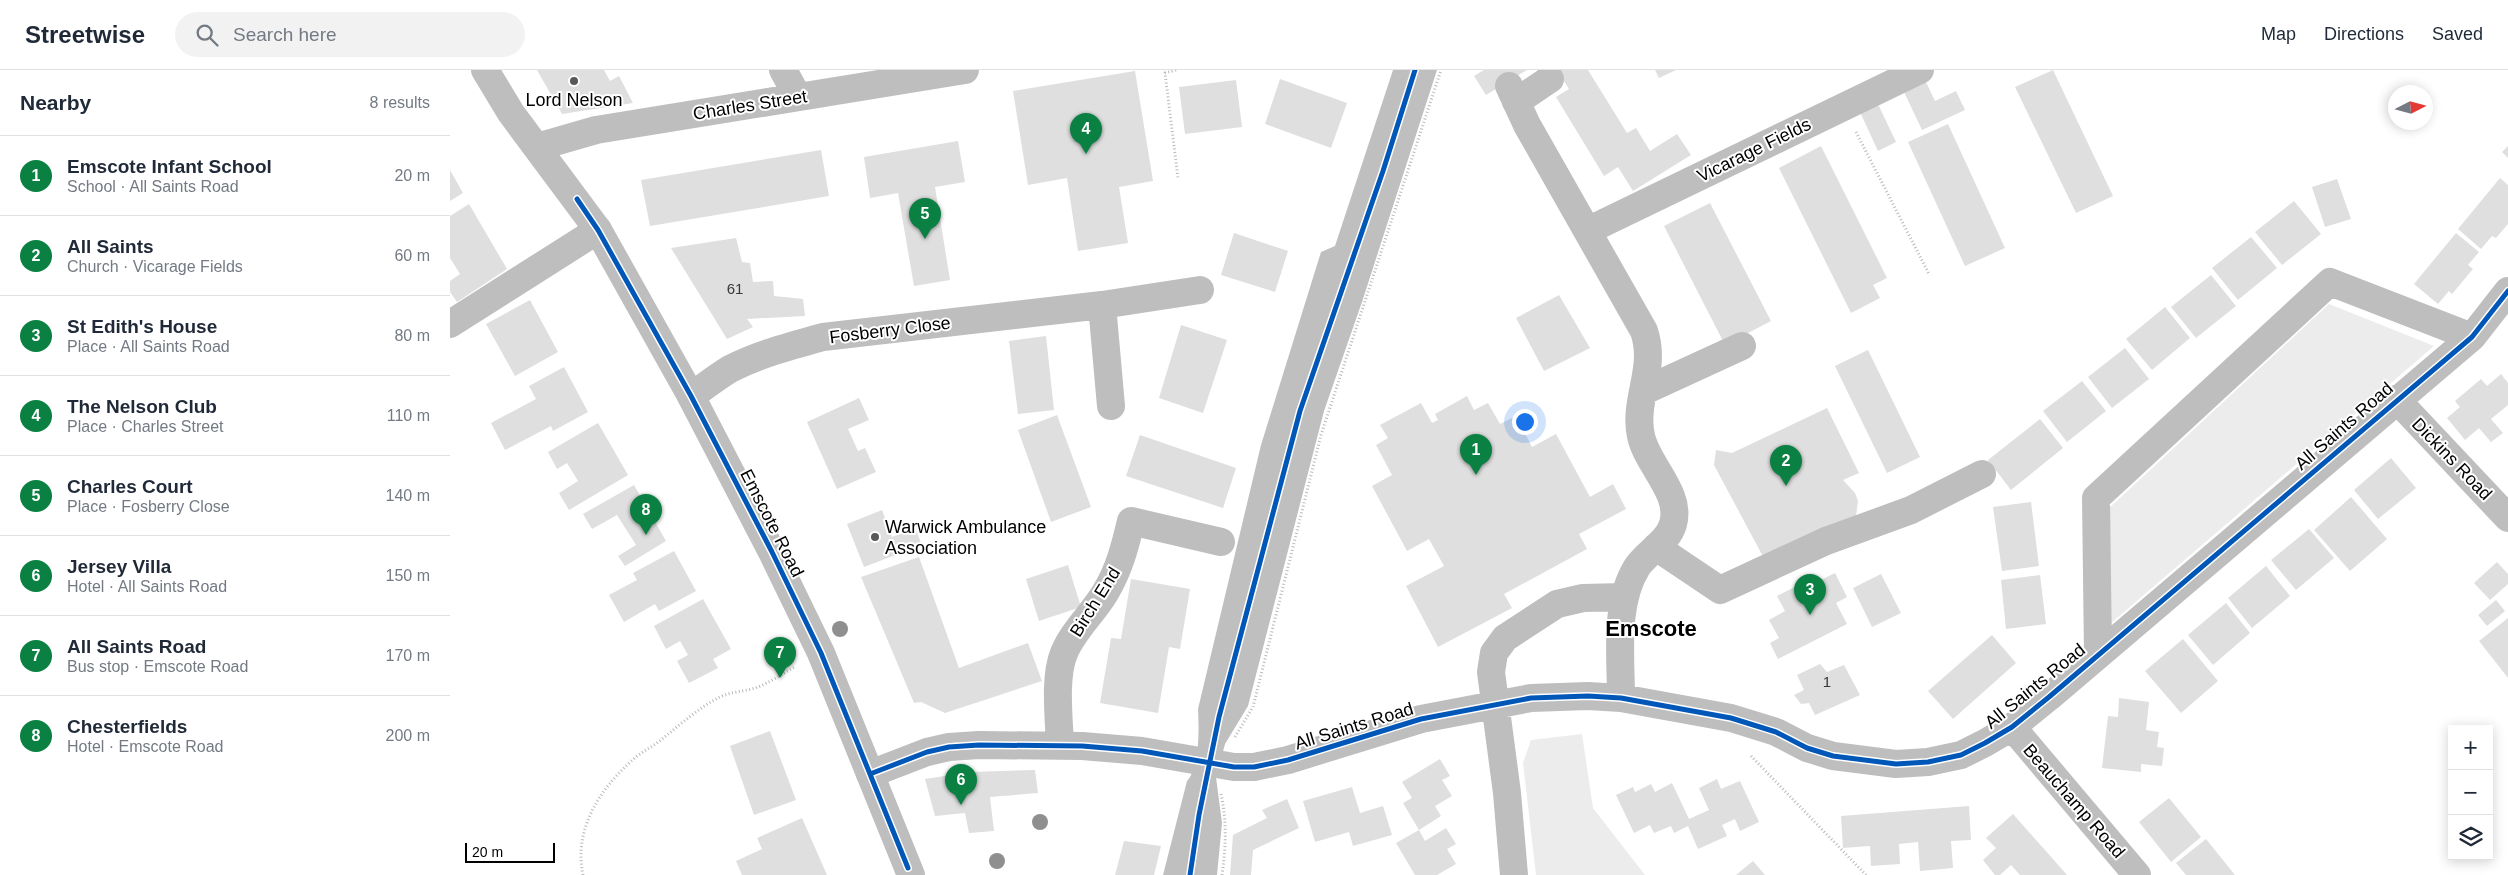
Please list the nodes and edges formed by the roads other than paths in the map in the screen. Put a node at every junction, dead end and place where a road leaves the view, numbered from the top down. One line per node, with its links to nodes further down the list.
1 (486, 70): 8 (street, Emscote Road)
2 (783, 70): 7 (street)
3 (965, 70): 6 (street, Charles Street)
4 (1920, 70): 10 (street, Vicarage Fields)
5 (1550, 79): 10 (street)
6 (836, 80): 7 (street, Charles Street)
7 (798, 97): 8 (street, Charles Street)
8 (537, 147): 9 (street, Emscote Road)
9 (598, 230): 14 (street); 18 (street, Emscote Road)
10 (1589, 230): 17 (street)
11 (1200, 290): 13 (street, Fosberry Close)
12 (2508, 291): 15 (street, All Saints Road)
13 (1102, 305): 18 (street, Fosberry Close); 20 (street)
14 (450, 324)
15 (2472, 336): 19 (street, All Saints Road); 26 (street, All Saints Road)
16 (1742, 346): 17 (street)
17 (1644, 391): 24 (street)
18 (692, 396): 31 (street, Emscote Road)
19 (2396, 399): 22 (street, Dickins Road); 26 (street, All Saints Road)
20 (1111, 406)
21 (1982, 474): 24 (street)
22 (2508, 518)
23 (1221, 542): 30 (street, Birch End)
24 (1656, 547): 25 (street)
25 (1624, 597): 27 (street); 28 (street)
26 (2098, 654): 29 (street, All Saints Road)
27 (1621, 698): 28 (street, All Saints Road); 29 (street, All Saints Road)
28 (1494, 705): 30 (street, All Saints Road); 33 (street)
29 (2012, 727): 34 (street, Beauchamp Road)
30 (1060, 745): 31 (street, All Saints Road)
31 (870, 774): 32 (street, Emscote Road)
32 (911, 875)
33 (1514, 875)
34 (2137, 875)

